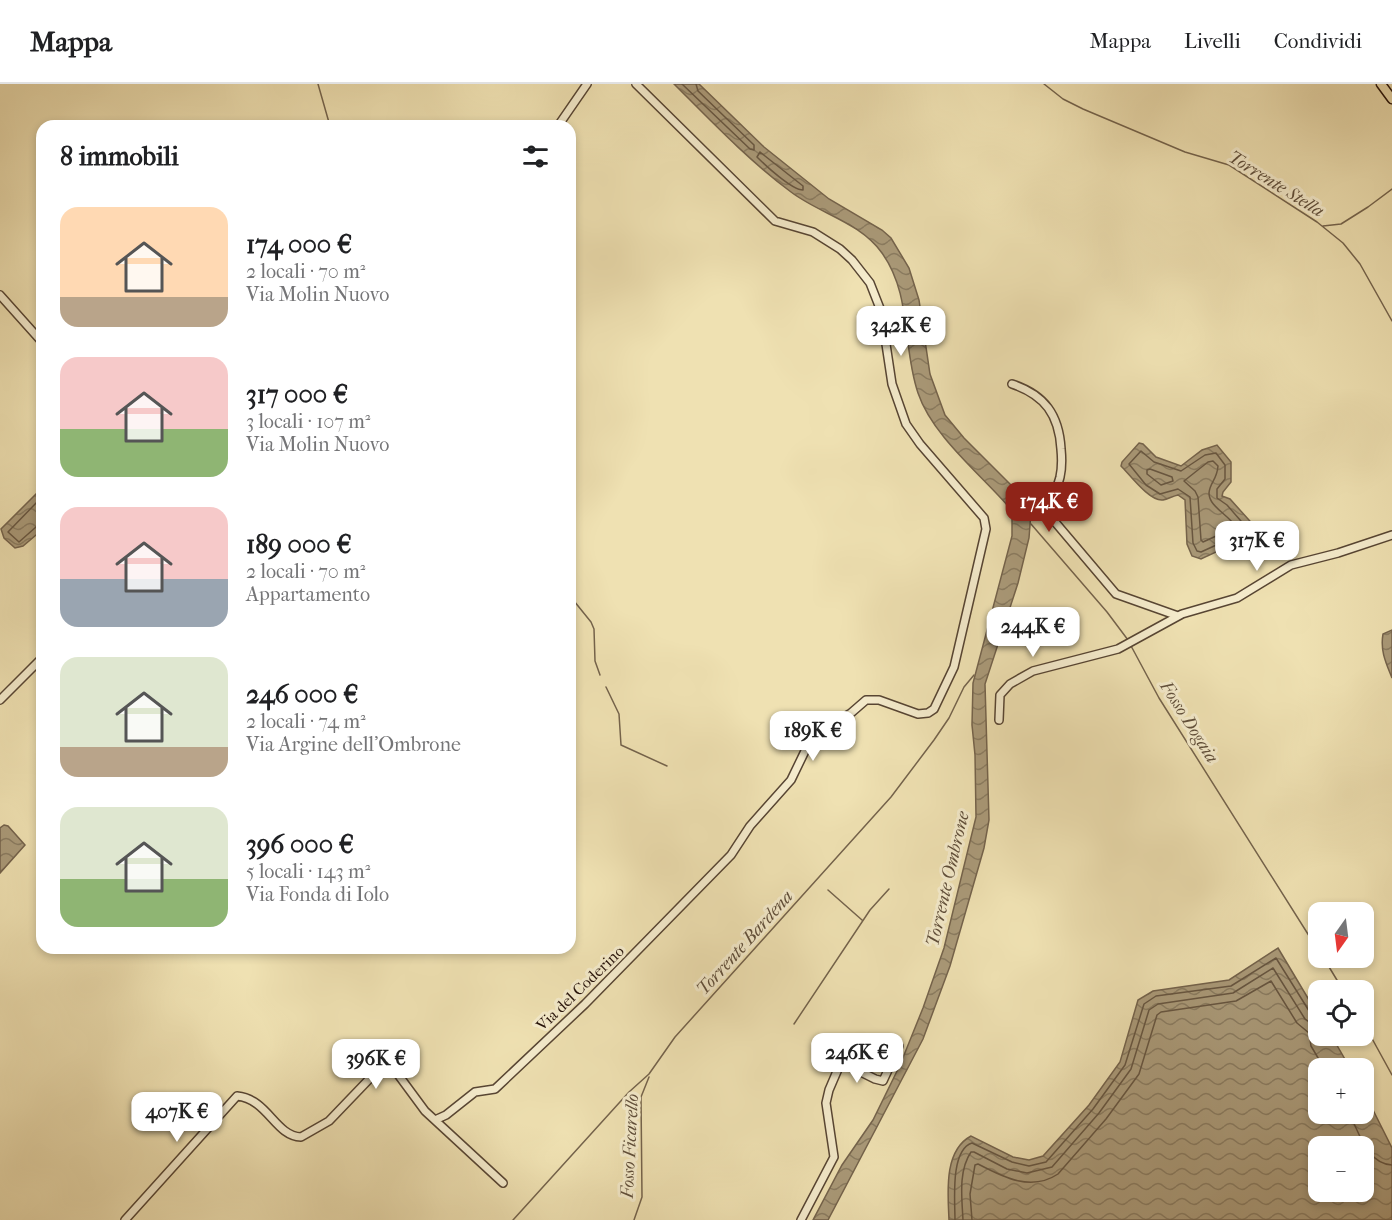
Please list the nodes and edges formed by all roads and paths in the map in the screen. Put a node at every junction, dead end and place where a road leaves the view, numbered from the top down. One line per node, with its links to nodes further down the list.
1 (587, 84): 5 (street)
2 (636, 84): 15 (street, Via del Coderino)
3 (1381, 84): 4 (main road)
4 (1392, 99)
5 (562, 120)
6 (0, 295): 7 (street)
7 (36, 335)
8 (1012, 384): 10 (street)
9 (1392, 535): 10 (street)
10 (1178, 616): 13 (street)
11 (36, 664): 12 (street)
12 (0, 700)
13 (999, 720)
14 (899, 1047): 18 (street)
15 (435, 1120): 16 (street); 17 (street)
16 (503, 1183)
17 (125, 1220)
18 (801, 1220)

